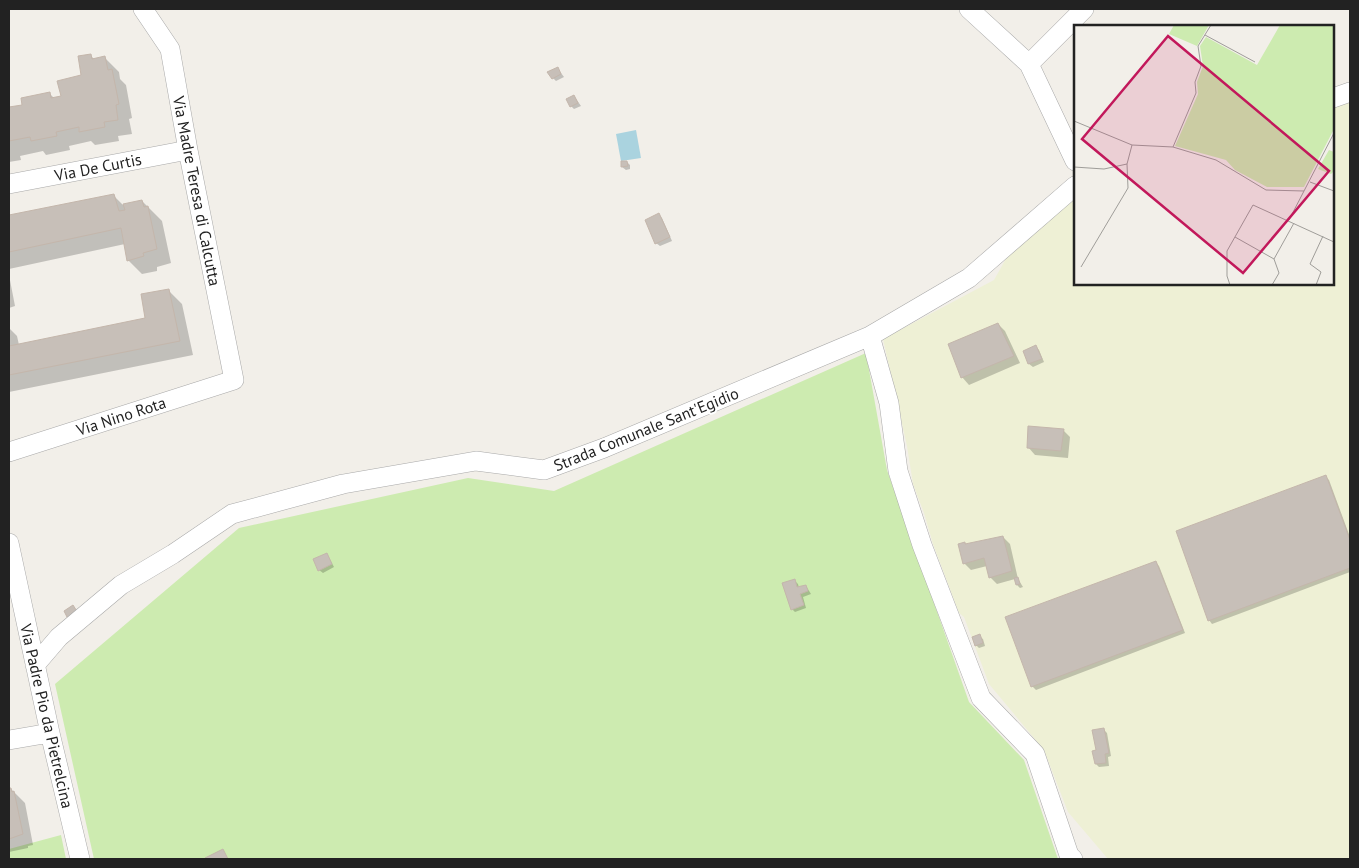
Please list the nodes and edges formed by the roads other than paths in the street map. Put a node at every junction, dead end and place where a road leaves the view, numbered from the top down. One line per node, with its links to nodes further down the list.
1 (143, 9): 7 (street, Via Madre Teresa di Calcutta)
2 (968, 9): 4 (street)
3 (1084, 9): 4 (street)
4 (1029, 64): 8 (street)
5 (1350, 92): 6 (street)
6 (1334, 98)
7 (188, 150): 9 (street, Via De Curtis); 12 (street, Via Madre Teresa di Calcutta)
8 (1074, 159)
9 (9, 184)
10 (1074, 187): 11 (street, Strada Comunale Sant'Egidio)
11 (870, 336): 15 (street, Strada Comunale Sant'Egidio); 19 (street)
12 (234, 380): 13 (street, Via Nino Rota)
13 (9, 452)
14 (9, 543): 15 (street, Via Padre Pio da Pietrelcina)
15 (35, 665): 16 (street, Via Padre Pio da Pietrelcina)
16 (50, 733): 17 (street); 18 (street, Via Padre Pio da Pietrelcina)
17 (9, 740)
18 (80, 859)
19 (1073, 859)

